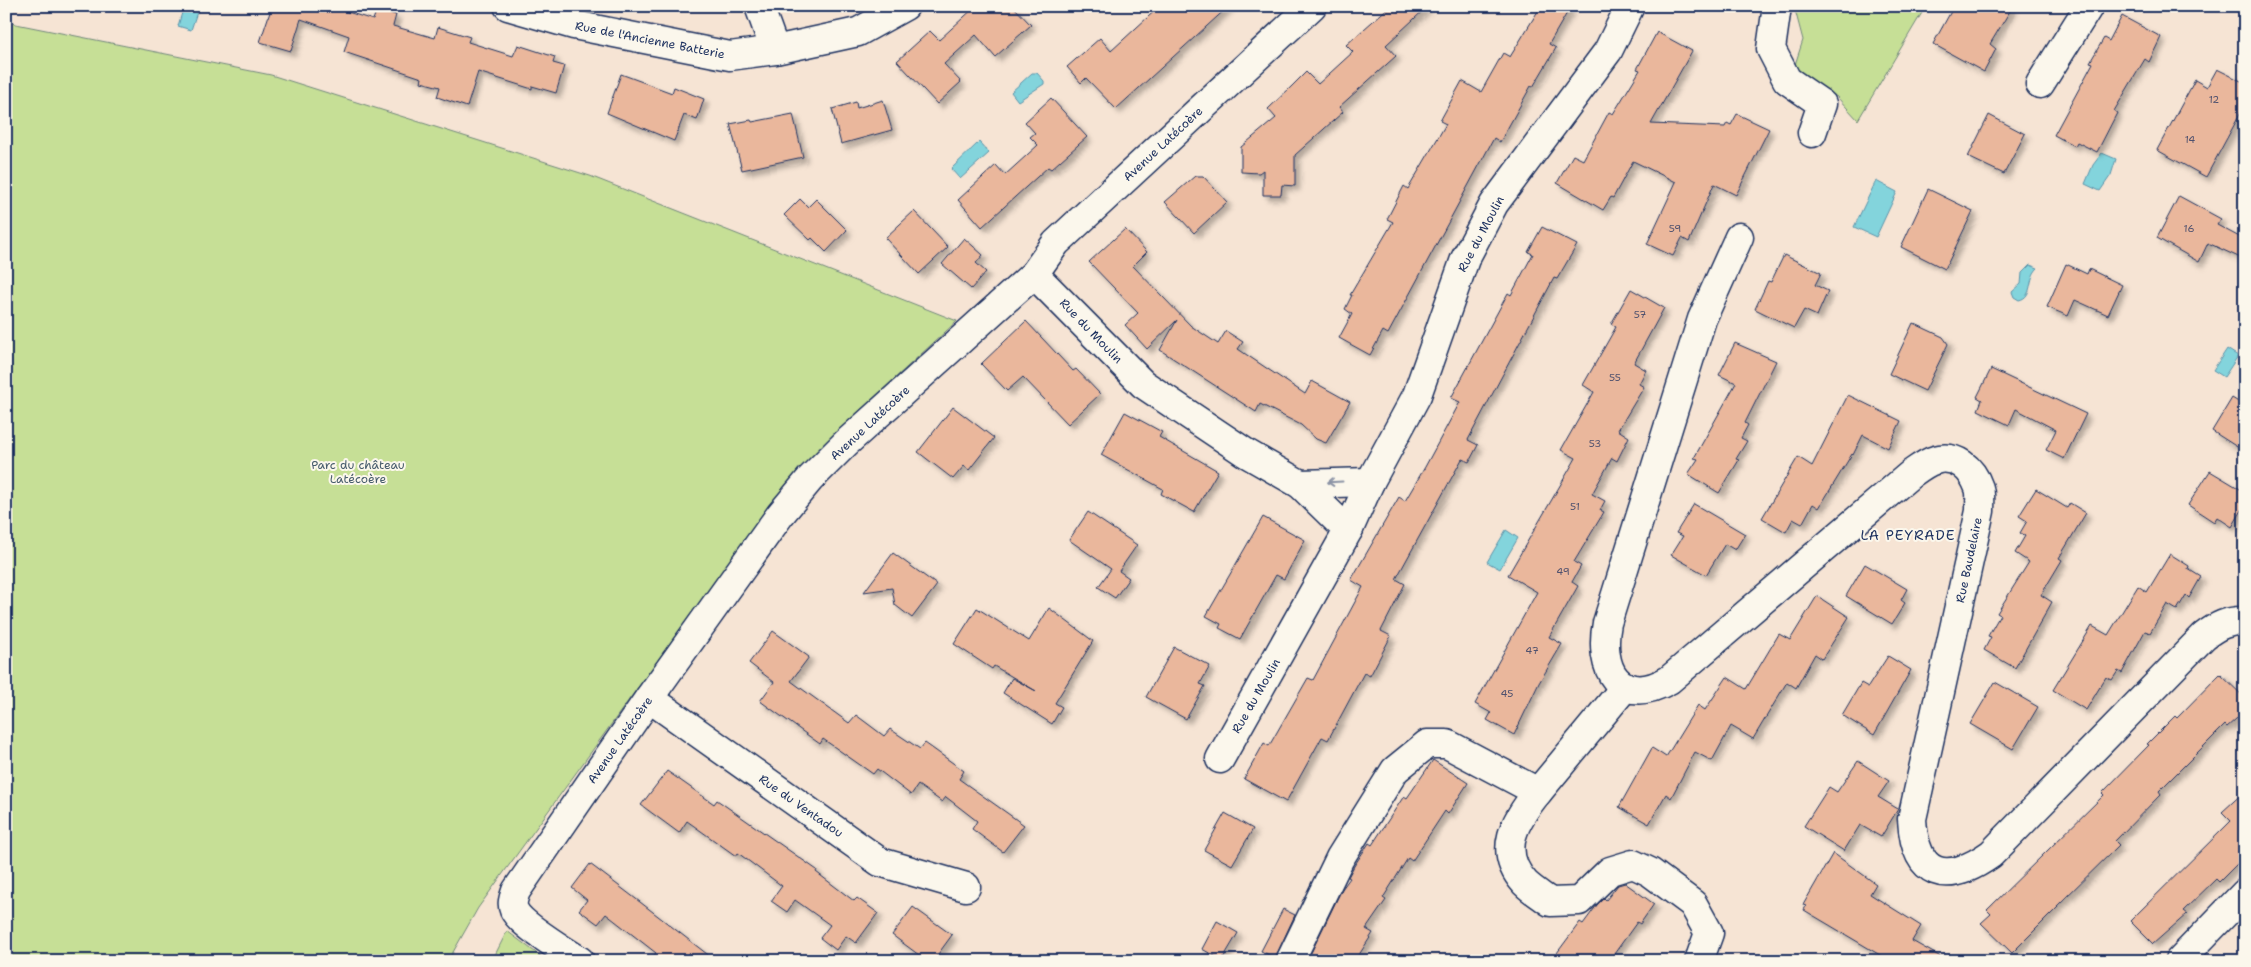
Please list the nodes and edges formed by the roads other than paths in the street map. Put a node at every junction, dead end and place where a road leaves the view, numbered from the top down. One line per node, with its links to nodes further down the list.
1 (508, 6): 8 (street, Rue de l'Ancienne Batterie)
2 (759, 6): 8 (street)
3 (905, 6): 8 (street, Rue de l'Ancienne Batterie)
4 (1312, 6): 12 (street, Avenue Latécoère)
5 (1630, 6): 13 (street, Rue du Moulin)
6 (1777, 6): 10 (street)
7 (2089, 6): 9 (street)
8 (775, 50)
9 (2040, 84)
10 (1812, 133)
11 (1739, 237): 17 (street)
12 (1034, 274): 14 (street, Rue du Moulin); 18 (street, Avenue Latécoère)
13 (1370, 482): 14 (street, one-way to 14); 15 (street, Rue du Moulin)
14 (1300, 484): 15 (street, Rue du Moulin)
15 (1349, 528): 19 (street, Rue du Moulin)
16 (2245, 620): 17 (street, Rue Baudelaire)
17 (1625, 687): 20 (street)
18 (649, 698): 21 (street, Rue du Ventadou); 23 (street, Avenue Latécoère)
19 (1220, 759)
20 (1538, 792): 24 (street); 25 (street)
21 (966, 887)
22 (2245, 893): 26 (street)
23 (580, 961)
24 (1290, 961)
25 (1699, 961)
26 (2179, 961)

